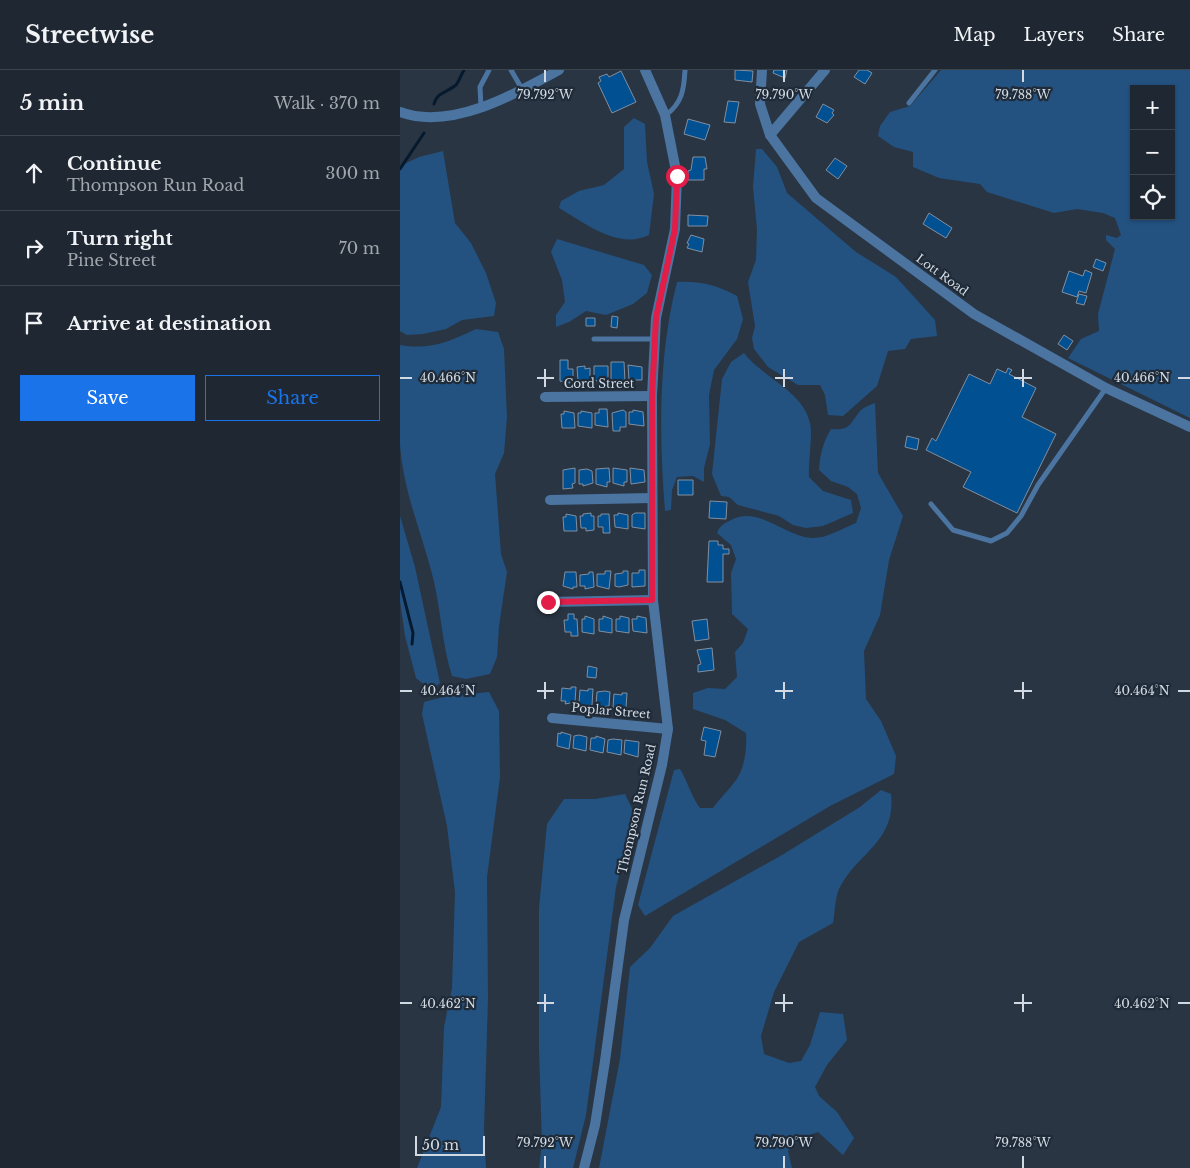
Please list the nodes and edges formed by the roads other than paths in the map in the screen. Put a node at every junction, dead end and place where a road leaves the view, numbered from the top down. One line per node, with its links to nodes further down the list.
1 (489, 70): 12 (lane)
2 (511, 70): 10 (lane)
3 (559, 70): 9 (street)
4 (645, 70): 14 (street, Thompson Run Road)
5 (685, 70): 14 (lane)
6 (762, 70): 15 (street, Lott Road)
7 (825, 70): 15 (street)
8 (935, 70): 11 (lane)
9 (548, 73): 10 (street)
10 (522, 89): 12 (street)
11 (909, 103)
12 (481, 107): 13 (street)
13 (400, 112)
14 (665, 115): 17 (street, Thompson Run Road)
15 (770, 135): 18 (street, Lott Road)
16 (594, 339): 17 (lane)
17 (655, 339): 19 (street, Thompson Run Road)
18 (1106, 388): 21 (street, Lott Road); 24 (lane)
19 (652, 396): 20 (street, Cord Street); 22 (street, Thompson Run Road)
20 (545, 397)
21 (1190, 427)
22 (652, 498): 23 (street); 25 (street, Thompson Run Road)
23 (550, 500)
24 (931, 504)
25 (652, 600): 26 (street); 28 (street, Thompson Run Road)
26 (548, 602)
27 (552, 718): 28 (street, Poplar Street)
28 (668, 729): 29 (street, Thompson Run Road)
29 (584, 1168)

